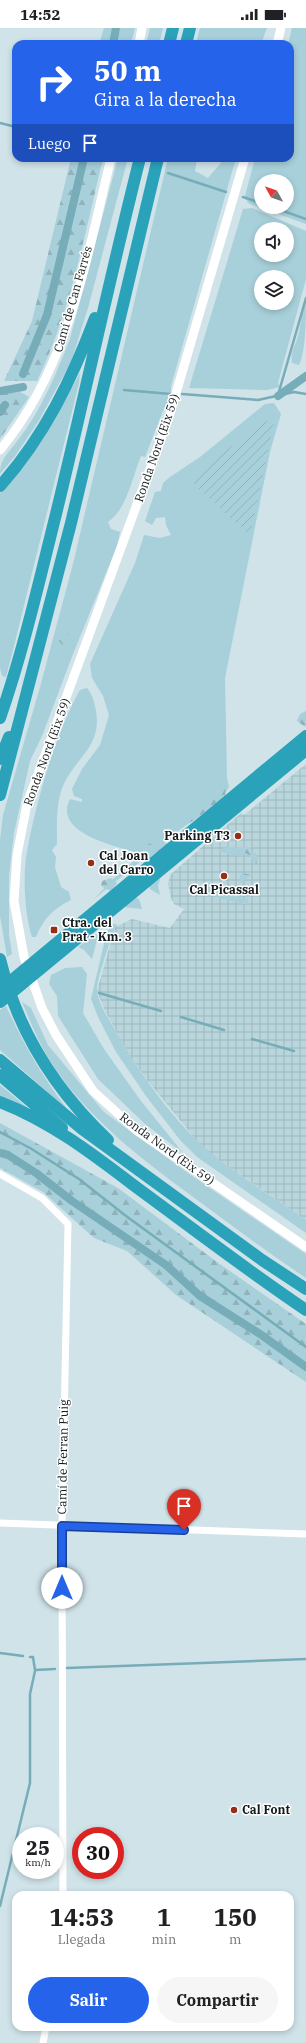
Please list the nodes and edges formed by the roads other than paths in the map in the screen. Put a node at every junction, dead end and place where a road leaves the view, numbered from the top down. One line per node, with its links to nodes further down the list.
1 (142, 28): 5 (main road)
2 (173, 28): 6 (highway)
3 (190, 28): 7 (highway)
4 (281, 28): 8 (main road)
5 (140, 40)
6 (170, 40)
7 (187, 40)
8 (278, 40)
9 (110, 162): 14 (main road, Camí de Can Farrés)
10 (139, 162): 13 (highway)
11 (157, 162): 16 (highway)
12 (244, 162): 31 (main road, Ronda Nord (Eix 59))
13 (111, 274): 15 (highway); 17 (highway)
14 (0, 450)
15 (0, 486)
16 (37, 659): 20 (highway); 21 (highway)
17 (0, 718)
18 (306, 736): 23 (highway)
19 (306, 750): 24 (highway)
20 (0, 759)
21 (0, 795)
22 (0, 960): 29 (highway)
23 (0, 990)
24 (0, 1002)
25 (0, 1060): 29 (highway)
26 (0, 1075): 28 (highway)
27 (0, 1102): 28 (highway)
28 (97, 1158): 33 (highway)
29 (138, 1168): 32 (highway)
30 (0, 1174): 35 (street, Camí de Ferran Puig)
31 (306, 1247)
32 (306, 1289)
33 (306, 1310)
34 (0, 1523): 35 (street)
35 (62, 1526): 36 (street); 37 (street, Camí de Ferran Puig)
36 (306, 1534)
37 (63, 1891)
38 (45, 2031): 39 (street)
39 (43, 2043)

